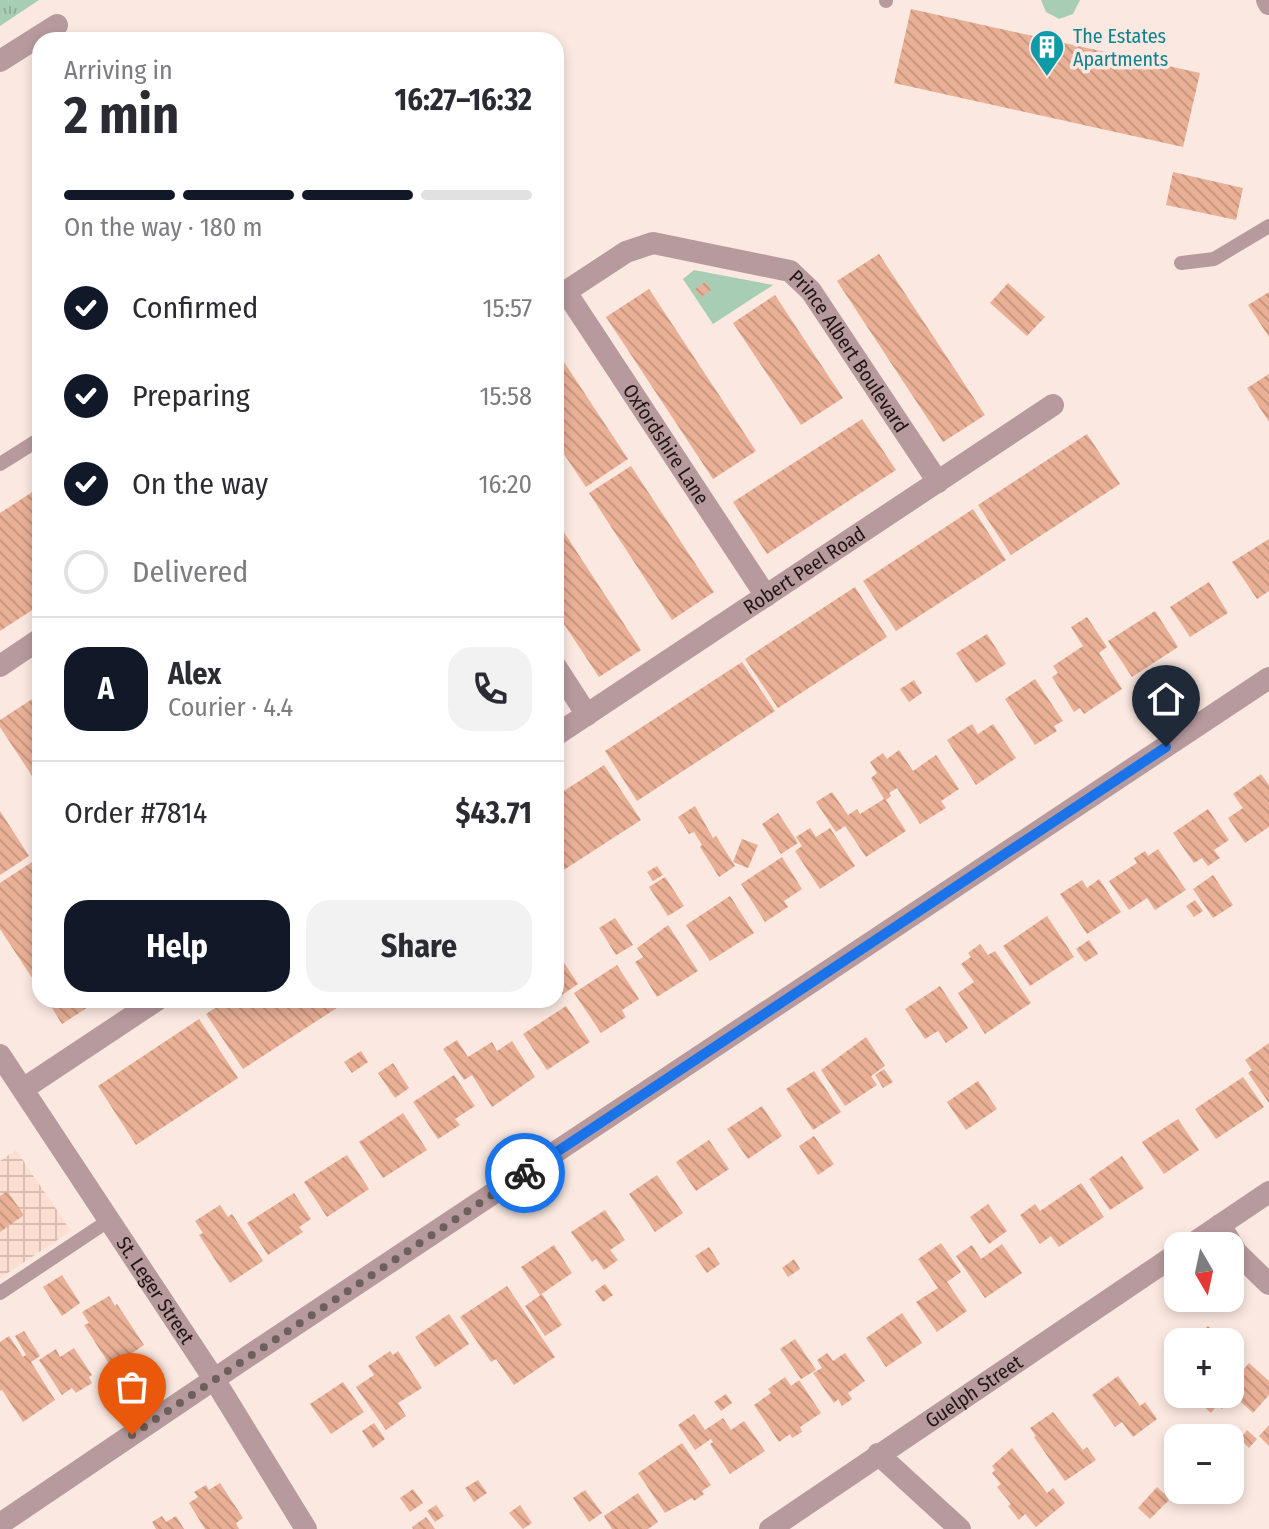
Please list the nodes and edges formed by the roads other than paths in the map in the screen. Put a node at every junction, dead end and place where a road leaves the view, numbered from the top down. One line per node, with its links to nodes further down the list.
1 (57, 25): 2 (street)
2 (46, 32)
3 (32, 41): 4 (street)
4 (0, 61)
5 (1269, 226): 6 (lane)
6 (1181, 263)
7 (564, 293): 12 (street, Prince Albert Boulevard)
8 (564, 299): 13 (street, Oxfordshire Lane)
9 (1053, 405): 12 (street, Robert Peel Road)
10 (32, 444): 11 (lane)
11 (0, 464)
12 (938, 482): 13 (street, Robert Peel Road)
13 (766, 596): 18 (street, Robert Peel Road)
14 (32, 650): 15 (street)
15 (0, 666)
16 (1269, 678): 30 (street)
17 (564, 679): 18 (street)
18 (587, 715): 19 (street, Robert Peel Road)
19 (564, 730)
20 (145, 1008): 22 (street)
21 (0, 1055): 22 (street, St. Leger Street)
22 (23, 1089): 24 (street, St. Leger Street)
23 (1269, 1192): 25 (street)
24 (108, 1221): 29 (lane); 30 (street, St. Leger Street)
25 (1220, 1225): 26 (street); 28 (street)
26 (1210, 1232)
27 (1164, 1262): 31 (street, Guelph Street)
28 (1269, 1284)
29 (0, 1293)
30 (214, 1379): 32 (street); 33 (street, St. Leger Street)
31 (878, 1454): 34 (street, Guelph Street); 35 (street)
32 (0, 1524)
33 (306, 1529)
34 (770, 1529)
35 (960, 1529)

